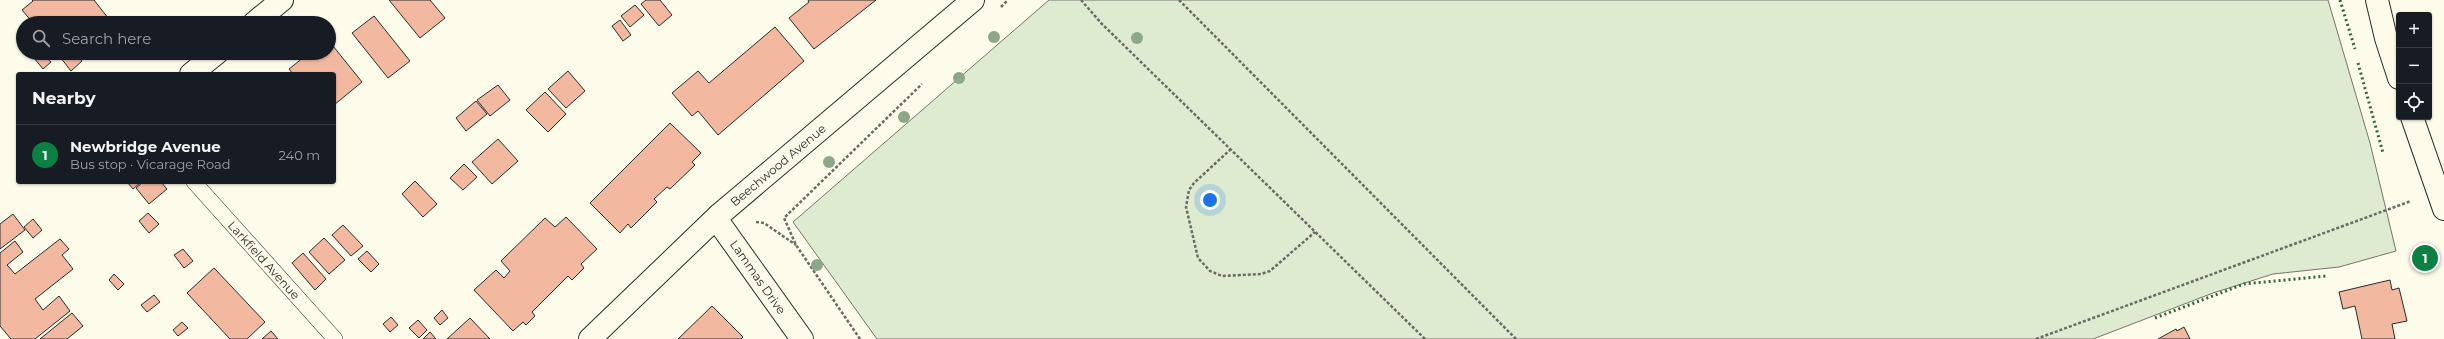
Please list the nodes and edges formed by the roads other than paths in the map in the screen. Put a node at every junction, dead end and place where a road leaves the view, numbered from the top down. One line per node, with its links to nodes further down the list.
1 (282, 0): 4 (street)
2 (973, 0): 11 (street, Beechwood Avenue)
3 (2377, 0): 6 (street)
4 (263, 16)
5 (208, 60): 7 (street)
6 (2396, 69)
7 (193, 72)
8 (2413, 120): 10 (street)
9 (196, 184): 12 (lane, Larkfield Avenue)
10 (2444, 209)
11 (719, 215): 13 (street, Beechwood Avenue); 14 (street, Lammas Drive)
12 (335, 339)
13 (590, 339)
14 (802, 339)

